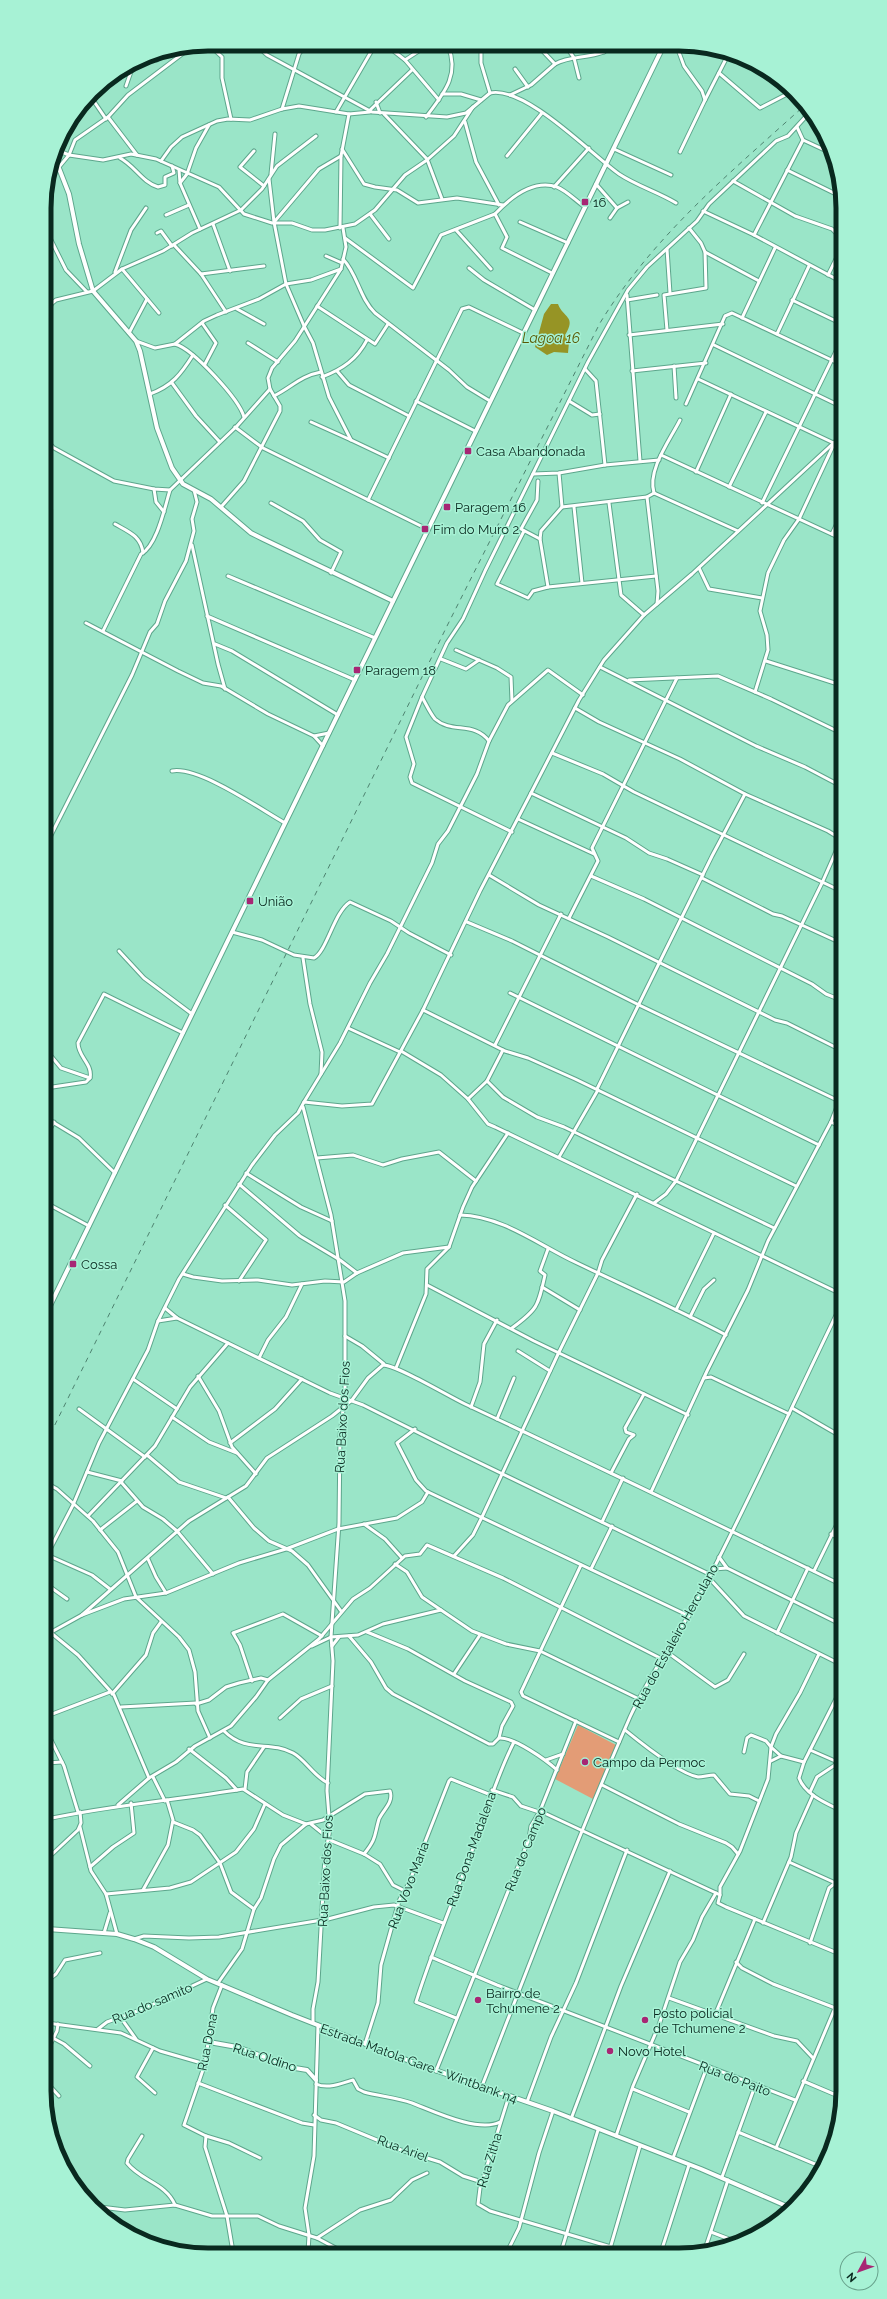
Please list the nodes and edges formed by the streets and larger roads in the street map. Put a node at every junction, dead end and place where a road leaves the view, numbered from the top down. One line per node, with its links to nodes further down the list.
1 (216, 51): 47 (street)
2 (263, 51): 20 (street)
3 (302, 51): 20 (street)
4 (371, 51): 31 (street)
5 (394, 51): 17 (street)
6 (419, 51): 17 (street)
7 (449, 51): 28 (street)
8 (481, 51): 27 (street)
9 (543, 51): 18 (street)
10 (569, 51): 15 (street)
11 (661, 51): 56 (street)
12 (678, 51): 35 (street)
13 (604, 52): 15 (street)
14 (184, 53): 46 (street)
15 (574, 58): 18 (street); 24 (street)
16 (726, 58): 23 (street)
17 (405, 60): 21 (street)
18 (555, 64): 26 (street)
19 (515, 69): 26 (street)
20 (295, 70): 31 (street); 38 (street)
21 (412, 70): 33 (street); 36 (street)
22 (131, 71): 25 (street)
23 (719, 73): 29 (street); 35 (street)
24 (579, 78)
25 (126, 86)
26 (528, 87): 30 (street)
27 (490, 92): 30 (street); 34 (street)
28 (442, 94): 33 (street); 34 (street)
29 (787, 94)
30 (510, 95): 42 (street)
31 (344, 98): 39 (street); 40 (street)
32 (94, 100): 46 (street)
33 (439, 100): 44 (street)
34 (481, 100): 37 (street)
35 (705, 100): 60 (street)
36 (376, 102): 39 (street); 41 (street)
37 (473, 107): 44 (street); 48 (street)
38 (282, 109): 40 (street); 47 (street)
39 (370, 111): 41 (street); 43 (street)
40 (336, 112): 43 (street)
41 (382, 113): 44 (street); 66 (street)
42 (542, 113): 54 (street); 64 (street)
43 (349, 114): 55 (street)
44 (426, 116)
45 (806, 116): 50 (street)
46 (107, 118): 61 (street); 62 (street)
47 (230, 120): 49 (street)
48 (465, 122): 66 (street); 89 (street)
49 (209, 125): 67 (street); 74 (street)
50 (796, 127): 53 (street); 77 (street)
51 (275, 134): 76 (street)
52 (316, 136): 76 (street)
53 (803, 140): 57 (street); 73 (street)
54 (589, 148): 68 (street); 81 (street)
55 (342, 149): 63 (street); 82 (street)
56 (614, 149): 68 (street); 75 (street)
57 (825, 150)
58 (254, 151): 80 (street)
59 (61, 152): 62 (street)
60 (680, 152)
61 (136, 154): 65 (street); 67 (street)
62 (69, 155): 65 (street); 69 (street)
63 (340, 156): 100 (street); 103 (street)
64 (507, 156)
65 (120, 157): 70 (street)
66 (428, 160): 82 (street); 84 (street)
67 (161, 161): 70 (street)
68 (606, 165): 79 (street); 87 (street)
69 (58, 166): 71 (street); 135 (street)
70 (172, 166): 72 (street)
71 (56, 168)
72 (179, 170): 74 (street); 78 (street)
73 (787, 170): 83 (street); 86 (street)
74 (187, 174): 78 (street); 94 (street)
75 (671, 176)
76 (270, 177): 80 (street); 100 (street)
77 (733, 181): 86 (street); 95 (street)
78 (180, 183): 88 (street)
79 (596, 184): 91 (street); 93 (street)
80 (264, 186): 94 (street)
81 (554, 187): 90 (street); 91 (street)
82 (392, 189): 84 (street); 96 (street)
83 (836, 194)
84 (442, 199): 89 (street)
85 (628, 202): 93 (street)
86 (769, 202): 108 (street); 109 (street)
87 (676, 203)
88 (189, 205): 98 (street); 105 (street)
89 (499, 205): 90 (street)
90 (504, 205): 97 (street)
91 (585, 207): 113 (street)
92 (146, 208): 129 (street)
93 (617, 208): 99 (street)
94 (241, 210): 100 (street); 102 (street)
95 (703, 211): 104 (street); 109 (street)
96 (370, 214): 103 (street); 111 (street)
97 (495, 214): 106 (street); 128 (street)
98 (166, 215)
99 (610, 218)
100 (274, 222): 103 (street); 134 (street)
101 (520, 222): 113 (street)
102 (213, 224): 105 (street); 127 (street)
103 (341, 228): 110 (street)
104 (689, 228): 115 (street); 117 (street)
105 (200, 229): 114 (street)
106 (456, 230): 110 (street); 126 (street)
107 (157, 234): 114 (street)
108 (836, 234)
109 (754, 235): 116 (street)
110 (345, 238): 120 (street)
111 (389, 238)
112 (51, 240): 136 (street)
113 (568, 243): 128 (street)
114 (173, 246): 124 (street); 130 (street)
115 (668, 247): 137 (street); 138 (street)
116 (775, 248): 122 (street); 133 (street)
117 (705, 252): 133 (street); 138 (street)
118 (326, 256): 120 (street)
119 (836, 259): 131 (street)
120 (343, 261): 125 (street); 153 (street)
121 (264, 266): 127 (street)
122 (809, 266): 131 (street); 142 (street)
123 (469, 268): 146 (street)
124 (122, 269): 129 (street); 140 (street)
125 (341, 269): 134 (street); 144 (street)
126 (491, 269)
127 (230, 271): 130 (street)
128 (552, 273): 146 (street)
129 (115, 274): 135 (street)
130 (201, 274): 147 (street)
131 (828, 275): 132 (street)
132 (836, 279)
133 (759, 281): 149 (street)
134 (286, 284): 145 (street); 155 (street)
135 (93, 291): 136 (street); 157 (street)
136 (86, 292): 143 (street)
137 (627, 293): 141 (street); 175 (street)
138 (670, 293): 156 (street)
139 (657, 295): 141 (street)
140 (147, 299): 148 (street); 157 (street)
141 (627, 300): 160 (street)
142 (792, 300): 150 (street); 159 (street)
143 (51, 304)
144 (317, 306): 155 (street); 162 (street)
145 (237, 309): 147 (street); 152 (street)
146 (534, 310): 158 (street)
147 (226, 312): 151 (street)
148 (159, 313)
149 (742, 318): 154 (street); 159 (street)
150 (836, 321)
151 (202, 323): 164 (street); 173 (street)
152 (264, 324)
153 (388, 324): 162 (street); 168 (street)
154 (723, 324): 156 (street); 165 (street)
155 (304, 326): 170 (street); 178 (street)
156 (666, 330): 160 (street)
157 (129, 333): 161 (street)
158 (523, 333): 168 (street); 189 (street)
159 (777, 334): 169 (street)
160 (629, 335): 177 (street)
161 (136, 340): 164 (street); 183 (street)
162 (367, 340): 176 (street)
163 (248, 343): 170 (street)
164 (175, 344): 167 (street)
165 (714, 346): 172 (street); 185 (street)
166 (836, 352): 169 (street)
167 (193, 355): 173 (street); 181 (street)
168 (436, 360): 188 (street); 189 (street)
169 (832, 360): 171 (street); 185 (street)
170 (278, 362): 182 (street)
171 (836, 362)
172 (706, 363): 174 (street); 180 (street)
173 (205, 364): 196 (street)
174 (674, 366): 177 (street); 187 (street)
175 (585, 369): 190 (street); 194 (street)
176 (337, 371): 179 (street); 195 (street)
177 (632, 371): 211 (street)
178 (321, 372): 179 (street); 186 (street)
179 (322, 377): 202 (street)
180 (698, 379): 184 (street); 191 (street)
181 (172, 383): 183 (street); 203 (street)
182 (270, 389): 186 (street); 196 (street)
183 (150, 394): 216 (street)
184 (731, 394): 193 (street); 213 (street)
185 (815, 394): 192 (street); 200 (street)
186 (274, 396): 207 (street)
187 (676, 398)
188 (416, 401): 195 (street); 201 (street)
189 (490, 401): 201 (street)
190 (569, 401): 194 (street); 215 (street)
191 (686, 404)
192 (836, 404)
193 (766, 412): 200 (street); 218 (street)
194 (600, 414): 212 (street)
195 (409, 416): 209 (street)
196 (244, 417): 199 (street)
197 (680, 420): 208 (street)
198 (311, 422): 202 (street)
199 (235, 427): 203 (street); 207 (street)
200 (798, 427): 205 (street); 226 (street)
201 (475, 431): 236 (street)
202 (351, 440): 209 (street)
203 (219, 441): 216 (street)
204 (836, 442): 205 (street)
205 (834, 444): 228 (street); 233 (street)
206 (52, 446): 219 (street)
207 (263, 448): 224 (street); 229 (street)
208 (662, 455): 210 (street); 213 (street)
209 (389, 458): 224 (street)
210 (659, 460): 211 (street); 222 (street)
211 (640, 461): 212 (street)
212 (605, 464): 214 (street)
213 (696, 472): 218 (street)
214 (559, 473): 215 (street); 230 (street)
215 (533, 474): 266 (street)
216 (180, 480): 220 (street); 221 (street)
217 (538, 481): 238 (street)
218 (729, 487): 226 (street)
219 (154, 489): 220 (street); 232 (street)
220 (170, 490): 232 (street)
221 (194, 490): 229 (street); 244 (street)
222 (654, 493): 223 (street); 237 (street)
223 (647, 498): 225 (street); 247 (street)
224 (368, 500): 236 (street)
225 (609, 502): 231 (street); 252 (street)
226 (762, 502): 228 (street)
227 (271, 504): 248 (street)
228 (767, 505): 233 (street); 239 (street)
229 (221, 507): 248 (street)
230 (562, 507): 231 (street); 243 (street)
231 (574, 507): 253 (street)
232 (164, 512): 245 (street)
233 (799, 518): 240 (street); 255 (street)
234 (115, 524): 245 (street)
235 (836, 526): 240 (street)
236 (427, 529): 256 (street)
237 (732, 529): 239 (street); 241 (street)
238 (524, 531): 243 (street); 254 (street)
239 (738, 531): 241 (street)
240 (832, 534): 242 (street)
241 (733, 535): 246 (street)
242 (836, 536)
243 (540, 539): 254 (street)
244 (191, 543): 259 (street); 265 (street)
245 (143, 553): 261 (street)
246 (699, 568): 255 (street); 257 (street)
247 (655, 570): 249 (street); 251 (street)
248 (331, 573): 256 (street)
249 (649, 575): 251 (street); 252 (street)
250 (228, 576): 262 (street)
251 (656, 576): 257 (street)
252 (620, 579): 253 (street); 258 (street)
253 (582, 583): 254 (street)
254 (548, 587)
255 (762, 598): 268 (street)
256 (393, 601): 262 (street)
257 (657, 604): 258 (street)
258 (644, 615): 269 (street)
259 (207, 616): 263 (street); 271 (street)
260 (86, 623): 261 (street)
261 (103, 631): 265 (street)
262 (375, 638): 271 (street)
263 (214, 644): 274 (street); 281 (street)
264 (456, 650): 267 (street)
265 (142, 653): 274 (street); 299 (street)
266 (441, 659): 267 (street); 277 (street)
267 (479, 660): 279 (street)
268 (766, 661): 273 (street); 275 (street)
269 (600, 667): 272 (street); 276 (street)
270 (677, 678): 272 (street); 275 (street); 278 (street)
271 (355, 680): 281 (street)
272 (628, 680): 278 (street)
273 (836, 683)
274 (225, 689): 284 (street)
275 (755, 692): 282 (street)
276 (583, 695): 279 (street); 280 (street)
277 (422, 697): 285 (street); 294 (street)
278 (667, 700): 286 (street); 290 (street)
279 (512, 701): 285 (street)
280 (575, 708): 286 (street); 288 (street)
281 (338, 715): 283 (street)
282 (836, 731)
283 (329, 733): 284 (street); 287 (street)
284 (314, 736): 287 (street)
285 (489, 741): 294 (street)
286 (645, 742): 291 (street); 293 (street)
287 (322, 746): 296 (street)
288 (552, 753): 291 (street); 292 (street)
289 (172, 771): 296 (street)
290 (836, 784)
291 (623, 786): 297 (street); 300 (street)
292 (531, 793): 295 (street); 297 (street)
293 (745, 794): 300 (street); 301 (street)
294 (460, 806): 298 (street); 314 (street)
295 (518, 819): 298 (street); 303 (street)
296 (285, 823): 315 (street)
297 (602, 827): 303 (street); 306 (street)
298 (512, 832): 304 (street)
299 (51, 835)
300 (724, 835): 306 (street); 307 (street)
301 (836, 836)
302 (836, 850): 307 (street)
303 (596, 855): 305 (street)
304 (489, 875): 309 (street); 312 (street)
305 (591, 876): 310 (street); 311 (street)
306 (702, 877): 311 (street); 313 (street)
307 (822, 882): 308 (street); 313 (street)
308 (836, 889)
309 (561, 914): 310 (street); 319 (street)
310 (569, 918): 321 (street)
311 (682, 919): 321 (street); 322 (street)
312 (467, 922): 318 (street); 319 (street)
313 (801, 925): 316 (street); 322 (street)
314 (400, 927): 318 (street); 320 (street); 330 (street)
315 (232, 932): 320 (street); 329 (street)
316 (836, 941)
317 (119, 951): 329 (street)
318 (451, 955): 327 (street)
319 (540, 957): 324 (street); 326 (street)
320 (303, 958): 339 (street)
321 (660, 963): 326 (street); 328 (street)
322 (781, 968): 325 (street); 328 (street)
323 (510, 993): 324 (street)
324 (519, 998): 332 (street); 333 (street)
325 (836, 998)
326 (638, 1006): 333 (street); 337 (street)
327 (423, 1010): 332 (street); 336 (street)
328 (759, 1011): 334 (street); 337 (street)
329 (192, 1014): 331 (street)
330 (348, 1028): 336 (street); 339 (street)
331 (183, 1033): 340 (street); 360 (street)
332 (495, 1045): 335 (street)
333 (617, 1047): 343 (street); 344 (street)
334 (836, 1048)
335 (503, 1050): 341 (street); 343 (street)
336 (401, 1052): 345 (street); 347 (street)
337 (738, 1054): 344 (street); 346 (street)
338 (51, 1056): 340 (street)
339 (321, 1075): 347 (street)
340 (90, 1078): 342 (street)
341 (487, 1081): 345 (street); 354 (street)
342 (51, 1087)
343 (597, 1089): 354 (street); 356 (street)
344 (716, 1097): 356 (street); 357 (street)
345 (468, 1099): 355 (street)
346 (836, 1101)
347 (304, 1104): 359 (street, Rua Baixo dos Fios); 361 (street)
348 (836, 1110): 351 (street)
349 (51, 1120): 350 (street)
350 (54, 1122): 353 (street); 360 (street)
351 (831, 1122): 352 (street); 357 (street)
352 (836, 1124)
353 (51, 1127)
354 (574, 1132): 358 (street); 363 (street)
355 (508, 1133): 358 (street); 362 (street)
356 (696, 1139): 363 (street); 365 (street)
357 (819, 1145): 365 (street)
358 (559, 1157): 366 (street)
359 (317, 1158): 362 (street); 371 (street, Rua Baixo dos Fios)
360 (115, 1173): 372 (street)
361 (246, 1173): 364 (street); 371 (street)
362 (476, 1181): 370 (street)
363 (676, 1181): 367 (street); 373 (street)
364 (239, 1184): 368 (street); 378 (street)
365 (796, 1186): 373 (street)
366 (637, 1194): 367 (street); 380 (street)
367 (654, 1202): 374 (street)
368 (225, 1205): 381 (street); 383 (street)
369 (51, 1206): 372 (street)
370 (460, 1215): 375 (street); 376 (street)
371 (332, 1221): 378 (street, Rua Baixo dos Fios)
372 (89, 1226): 389 (street)
373 (774, 1228): 377 (street)
374 (714, 1232): 377 (street); 392 (street)
375 (449, 1246): 379 (street); 386 (street)
376 (548, 1249): 380 (street); 387 (street)
377 (761, 1257): 388 (street); 399 (street)
378 (340, 1260): 379 (street); 384 (street, Rua Baixo dos Fios)
379 (357, 1273): 384 (street)
380 (598, 1273): 391 (street); 392 (street)
381 (182, 1274): 383 (street); 390 (street)
382 (714, 1280): 393 (street)
383 (239, 1281): 385 (street)
384 (344, 1282): 385 (street); 400 (street, Rua Baixo dos Fios)
385 (302, 1284): 404 (street)
386 (427, 1284): 396 (street); 406 (street)
387 (542, 1287): 391 (street); 398 (street)
388 (836, 1291)
389 (51, 1304)
390 (165, 1308): 395 (street); 397 (street)
391 (580, 1310): 403 (street)
392 (676, 1310): 393 (street)
393 (690, 1317): 399 (street)
394 (836, 1317): 420 (street, Rua do Estaleiro Herculano)
395 (177, 1318): 397 (street); 401 (street)
396 (497, 1320): 398 (street); 418 (street)
397 (158, 1321): 413 (street)
398 (512, 1328): 403 (street)
399 (726, 1335): 408 (street)
400 (345, 1336): 405 (street); 416 (street, Rua Baixo dos Fios)
401 (228, 1343): 404 (street); 409 (street)
402 (518, 1351): 407 (street)
403 (559, 1352): 407 (street); 415 (street)
404 (259, 1358): 414 (street)
405 (386, 1365): 406 (street); 417 (street)
406 (396, 1368): 418 (street)
407 (550, 1371): 429 (street)
408 (707, 1371): 410 (street); 412 (street)
409 (198, 1376): 422 (street); 431 (street)
410 (711, 1377): 412 (street); 423 (street)
411 (514, 1378): 426 (street)
412 (704, 1378): 424 (street)
413 (133, 1379): 422 (street); 428 (street)
414 (302, 1379): 416 (street); 431 (street)
415 (644, 1394): 424 (street); 435 (street)
416 (344, 1398): 417 (street); 419 (street, Rua Baixo dos Fios)
417 (352, 1400): 419 (street); 427 (street)
418 (471, 1407): 426 (street)
419 (342, 1408): 436 (street); 452 (street, Rua Baixo dos Fios)
420 (792, 1408): 423 (street, Rua do Estaleiro Herculano); 430 (street)
421 (78, 1409): 428 (street)
422 (177, 1409): 425 (street)
423 (789, 1414): 455 (street, Rua do Estaleiro Herculano)
424 (688, 1415): 442 (street)
425 (172, 1417): 432 (street); 433 (street)
426 (497, 1419): 429 (street)
427 (415, 1429): 437 (street); 441 (street)
428 (107, 1430): 433 (street); 434 (street)
429 (522, 1431): 435 (street); 437 (street)
430 (836, 1434)
431 (230, 1443): 432 (street)
432 (237, 1453): 436 (street)
433 (146, 1456): 439 (street); 443 (street)
434 (87, 1472): 439 (street); 445 (street)
435 (611, 1473): 438 (street)
436 (256, 1474): 443 (street)
437 (502, 1474): 447 (street); 448 (street)
438 (622, 1478): 442 (street); 448 (street)
439 (121, 1481): 444 (street); 446 (street)
440 (51, 1486): 445 (street)
441 (428, 1492): 447 (street); 449 (street)
442 (651, 1492): 455 (street)
443 (227, 1498): 454 (street); 459 (street)
444 (137, 1501): 453 (street); 454 (street)
445 (74, 1505): 446 (street); 458 (street)
446 (88, 1516): 453 (street)
447 (482, 1517): 460 (street); 466 (street)
448 (602, 1522): 451 (street)
449 (364, 1524): 452 (street); 463 (street)
450 (836, 1525): 456 (street)
451 (612, 1526): 469 (street); 474 (street)
452 (338, 1529): 459 (street); 482 (street, Rua Baixo dos Fios)
453 (100, 1530): 473 (street)
454 (177, 1531): 464 (street); 472 (street)
455 (733, 1532): 461 (street, Rua do Estaleiro Herculano); 468 (street)
456 (831, 1534): 457 (street); 471 (street)
457 (836, 1537)
458 (51, 1548)
459 (286, 1549): 472 (street); 482 (street)
460 (454, 1556): 463 (street); 483 (street)
461 (719, 1557): 467 (street); 470 (street, Rua do Estaleiro Herculano)
462 (51, 1558): 477 (street)
463 (402, 1558): 465 (street)
464 (148, 1559): 473 (street); 478 (street)
465 (395, 1564): 484 (street); 485 (street)
466 (581, 1565): 469 (street); 483 (street)
467 (727, 1568): 470 (street); 481 (street)
468 (808, 1568): 471 (street); 481 (street)
469 (591, 1569): 487 (street)
470 (714, 1569): 474 (street, Rua do Estaleiro Herculano)
471 (814, 1571): 475 (street)
472 (213, 1574): 478 (street)
473 (127, 1575): 477 (street); 479 (street)
474 (710, 1577): 487 (street, Rua do Estaleiro Herculano); 493 (street)
475 (836, 1582)
476 (51, 1588): 480 (street)
477 (110, 1589): 486 (street)
478 (166, 1593): 479 (street)
479 (136, 1597): 486 (street); 489 (street)
480 (67, 1599)
481 (792, 1601): 490 (street); 493 (street)
482 (335, 1604): 485 (street); 488 (street, Rua Baixo dos Fios)
483 (562, 1608): 502 (street); 506 (street)
484 (441, 1610): 492 (street); 495 (street)
485 (341, 1611): 488 (street)
486 (82, 1615): 491 (street)
487 (689, 1616): 503 (street, Rua do Estaleiro Herculano)
488 (333, 1621): 496 (street); 499 (street, Rua Baixo dos Fios)
489 (161, 1622): 512 (street); 515 (street)
490 (836, 1622)
491 (51, 1631)
492 (366, 1632): 498 (street); 508 (street)
493 (777, 1633): 505 (street)
494 (51, 1635): 512 (street)
495 (480, 1635): 502 (street); 508 (street)
496 (322, 1636): 501 (street); 509 (street)
497 (338, 1636): 498 (street); 499 (street); 500 (street)
498 (349, 1636): 523 (street)
499 (332, 1637): 500 (street, Rua Baixo dos Fios); 501 (street)
500 (332, 1646): 511 (street, Rua Baixo dos Fios)
501 (310, 1647): 510 (street)
502 (540, 1651): 513 (street); 519 (street)
503 (667, 1652): 504 (street); 506 (street, Rua do Estaleiro Herculano)
504 (744, 1654)
505 (819, 1654): 507 (street); 528 (street)
506 (662, 1659): 513 (street, Rua do Estaleiro Herculano)
507 (836, 1662)
508 (454, 1674): 523 (street)
509 (252, 1680): 510 (street); 515 (street)
510 (268, 1680): 521 (street)
511 (332, 1686): 518 (street); 543 (street, Rua Baixo dos Fios)
512 (111, 1693): 516 (street); 517 (street)
513 (639, 1699): 520 (street, Rua do Estaleiro Herculano)
514 (836, 1699): 530 (street)
515 (196, 1704): 516 (street); 522 (street)
516 (121, 1707): 542 (street)
517 (51, 1715)
518 (280, 1718)
519 (576, 1721): 526 (street); 532 (street, Rua do Campo)
520 (625, 1730): 526 (street, Rua do Estaleiro Herculano); 552 (street)
521 (224, 1731): 522 (street); 527 (street)
522 (210, 1738): 529 (street)
523 (499, 1738): 525 (street)
524 (51, 1740): 537 (street)
525 (514, 1742): 534 (street); 547 (street, Rua Dona Madalena)
526 (619, 1742): 544 (street, Rua do Estaleiro Herculano)
527 (264, 1747): 543 (street); 545 (street)
528 (771, 1747): 531 (street); 533 (street); 535 (street)
529 (190, 1749): 542 (street); 546 (street)
530 (810, 1750): 536 (street); 538 (street)
531 (744, 1752)
532 (563, 1754): 534 (street); 541 (street, Rua do Campo)
533 (781, 1756): 535 (street); 538 (street)
534 (546, 1760): 541 (street)
535 (771, 1761): 552 (street)
536 (836, 1761)
537 (62, 1762): 539 (street); 557 (street)
538 (804, 1762): 548 (street)
539 (51, 1763)
540 (836, 1763): 548 (street)
541 (557, 1770): 558 (street, Rua do Campo)
542 (151, 1777): 551 (street); 555 (street)
543 (328, 1783): 559 (street, Rua Baixo dos Fios)
544 (602, 1785): 567 (street, Rua do Estaleiro Herculano); 571 (street)
545 (245, 1789): 546 (street); 554 (street)
546 (237, 1790): 551 (street)
547 (492, 1790): 549 (street, Rua Dona Madalena); 558 (street)
548 (810, 1792): 550 (street)
549 (491, 1795): 580 (street, Rua Vovo Maria); 588 (street, Rua Dona Madalena)
550 (814, 1795): 556 (street); 573 (street)
551 (166, 1800): 553 (street); 562 (street)
552 (759, 1801): 571 (street)
553 (131, 1803): 555 (street); 575 (street)
554 (264, 1804): 564 (street); 574 (street)
555 (118, 1805): 557 (street)
556 (836, 1808)
557 (79, 1812): 560 (street); 566 (street)
558 (540, 1812): 567 (street); 602 (street, Rua do Campo)
559 (329, 1815): 561 (street); 563 (street, Rua Baixo dos Fios); 570 (street)
560 (51, 1818)
561 (323, 1820): 563 (street); 565 (street)
562 (173, 1822): 574 (street); 579 (street)
563 (330, 1822): 568 (street, Rua Baixo dos Fios)
564 (306, 1824): 565 (street); 584 (street, Rua Dona)
565 (311, 1824): 568 (street)
566 (80, 1827): 572 (street); 575 (street)
567 (583, 1830): 569 (street); 606 (street, Rua do Estaleiro Herculano)
568 (328, 1838): 570 (street); 587 (street, Rua Baixo dos Fios)
569 (627, 1850): 576 (street); 609 (street)
570 (364, 1854): 580 (street)
571 (738, 1854): 578 (street)
572 (51, 1855)
573 (790, 1862): 577 (street); 589 (street)
574 (220, 1863): 579 (street); 584 (street)
575 (90, 1867): 582 (street)
576 (670, 1871): 581 (street); 617 (street)
577 (835, 1883): 595 (street)
578 (720, 1887): 581 (street); 581 (street)
579 (143, 1890): 582 (street)
580 (405, 1890): 583 (street, Rua Vovo Maria)
581 (716, 1893): 586 (street); 607 (street)
582 (106, 1894): 585 (street)
583 (398, 1905): 587 (street); 588 (street); 623 (street, Rua Vovo Maria)
584 (254, 1909): 591 (street, Rua Dona)
585 (110, 1913): 592 (street); 593 (street)
586 (755, 1919): 589 (street); 599 (street)
587 (322, 1920): 591 (street); 614 (street, Rua Baixo dos Fios)
588 (443, 1923): 598 (street, Rua Dona Madalena)
589 (763, 1923): 595 (street)
590 (51, 1929): 592 (street, Estrada Matola Gare - Wintbank n4)
591 (249, 1930): 594 (street); 605 (street, Rua Dona)
592 (104, 1933): 593 (street, Estrada Matola Gare - Wintbank n4)
593 (116, 1934): 594 (street, Estrada Matola Gare - Wintbank n4)
594 (134, 1939): 604 (street, Estrada Matola Gare - Wintbank n4)
595 (810, 1943): 597 (street)
596 (100, 1953): 603 (street)
597 (836, 1953)
598 (431, 1957): 602 (street, Rua do Paito); 612 (street, Rua Dona Madalena)
599 (736, 1962): 600 (street); 601 (street)
600 (742, 1968): 601 (street); 608 (street)
601 (733, 1969): 610 (street)
602 (474, 1976): 606 (street, Rua do Paito); 612 (street, Rua do Campo)
603 (51, 1978)
604 (207, 1978): 605 (street, Estrada Matola Gare - Wintbank n4); 611 (street, Rua do samito)
605 (220, 1984): 614 (street, Estrada Matola Gare - Wintbank n4); 622 (street, Rua Dona)
606 (518, 1994): 609 (street, Rua do Paito); 635 (street, Rua do Estaleiro Herculano)
607 (669, 1998): 610 (street); 624 (street)
608 (835, 2008): 626 (street)
609 (563, 2010): 617 (street, Rua do Paito); 645 (street)
610 (715, 2015): 626 (street)
611 (120, 2018): 618 (street, Rua do samito); 620 (street)
612 (456, 2018): 630 (street, Rua do Campo)
613 (51, 2023): 615 (street)
614 (313, 2023): 616 (street, Estrada Matola Gare - Wintbank n4)
615 (58, 2024): 618 (street); 619 (street)
616 (318, 2025): 623 (street, Estrada Matola Gare - Wintbank n4); 632 (street)
617 (606, 2027): 624 (street, Rua do Paito); 649 (street)
618 (98, 2029): 620 (street)
619 (53, 2038): 621 (street); 628 (street)
620 (136, 2039): 625 (street)
621 (51, 2042)
622 (209, 2042): 627 (street, Rua Dona); 632 (street, Rua Oldino)
623 (365, 2044): 630 (street, Estrada Matola Gare - Wintbank n4)
624 (651, 2044): 629 (street, Rua do Paito); 638 (street)
625 (153, 2048): 627 (street); 640 (street)
626 (813, 2058): 631 (street)
627 (205, 2064): 633 (street, Rua Dona)
628 (90, 2066)
629 (707, 2067): 636 (street, Rua do Paito); 647 (street)
630 (436, 2071): 635 (street, Estrada Matola Gare - Wintbank n4)
631 (803, 2081): 641 (street); 644 (street)
632 (316, 2082): 634 (street); 639 (street)
633 (198, 2083): 652 (street); 656 (street, Rua Dona)
634 (321, 2086): 639 (street); 651 (street)
635 (482, 2086): 643 (street, Estrada Matola Gare - Wintbank n4)
636 (755, 2086): 644 (street, Rua do Paito); 654 (street)
637 (51, 2087): 642 (street)
638 (633, 2089): 647 (street); 657 (street)
639 (315, 2090): 648 (street)
640 (156, 2093)
641 (836, 2095)
642 (60, 2096)
643 (509, 2096): 645 (street, Estrada Matola Gare - Wintbank n4); 651 (street, Rua Zitha)
644 (796, 2100): 659 (street)
645 (527, 2102): 646 (street, Estrada Matola Gare - Wintbank n4)
646 (553, 2111): 649 (street, Estrada Matola Gare - Wintbank n4); 672 (street)
647 (689, 2112): 661 (street)
648 (314, 2116): 650 (street, Rua Ariel); 652 (street)
649 (571, 2119): 653 (street, Estrada Matola Gare - Wintbank n4)
650 (321, 2120): 652 (street); 667 (street, Rua Ariel)
651 (500, 2122): 667 (street, Rua Zitha)
652 (314, 2124): 675 (street)
653 (598, 2130): 657 (street, Estrada Matola Gare - Wintbank n4); 674 (street)
654 (738, 2132): 659 (street); 665 (street)
655 (142, 2136): 668 (street)
656 (206, 2136): 660 (street); 671 (street)
657 (615, 2137): 658 (street, Estrada Matola Gare - Wintbank n4)
658 (640, 2146): 661 (street, Estrada Matola Gare - Wintbank n4); 681 (street)
659 (776, 2148): 663 (street)
660 (260, 2158)
661 (673, 2158): 662 (street, Estrada Matola Gare - Wintbank n4)
662 (689, 2164): 665 (street, Estrada Matola Gare - Wintbank n4); 686 (street)
663 (817, 2165)
664 (427, 2173): 676 (street)
665 (722, 2177): 666 (street, Estrada Matola Gare - Wintbank n4)
666 (728, 2180): 669 (street, Estrada Matola Gare - Wintbank n4); 673 (street)
667 (482, 2182): 672 (street, Rua Zitha)
668 (175, 2205): 670 (street); 671 (street)
669 (786, 2206)
670 (102, 2207)
671 (227, 2216): 675 (street); 682 (street)
672 (520, 2220): 674 (street); 684 (street)
673 (711, 2232): 677 (street); 679 (street)
674 (566, 2234): 681 (street); 685 (street)
675 (309, 2235): 676 (street); 678 (street)
676 (316, 2237): 678 (street); 683 (street)
677 (730, 2239)
678 (309, 2242): 680 (street)
679 (706, 2246)
680 (308, 2247)
681 (611, 2247)
682 (232, 2248)
683 (336, 2248)
684 (509, 2248)
685 (561, 2248)
686 (661, 2248)

